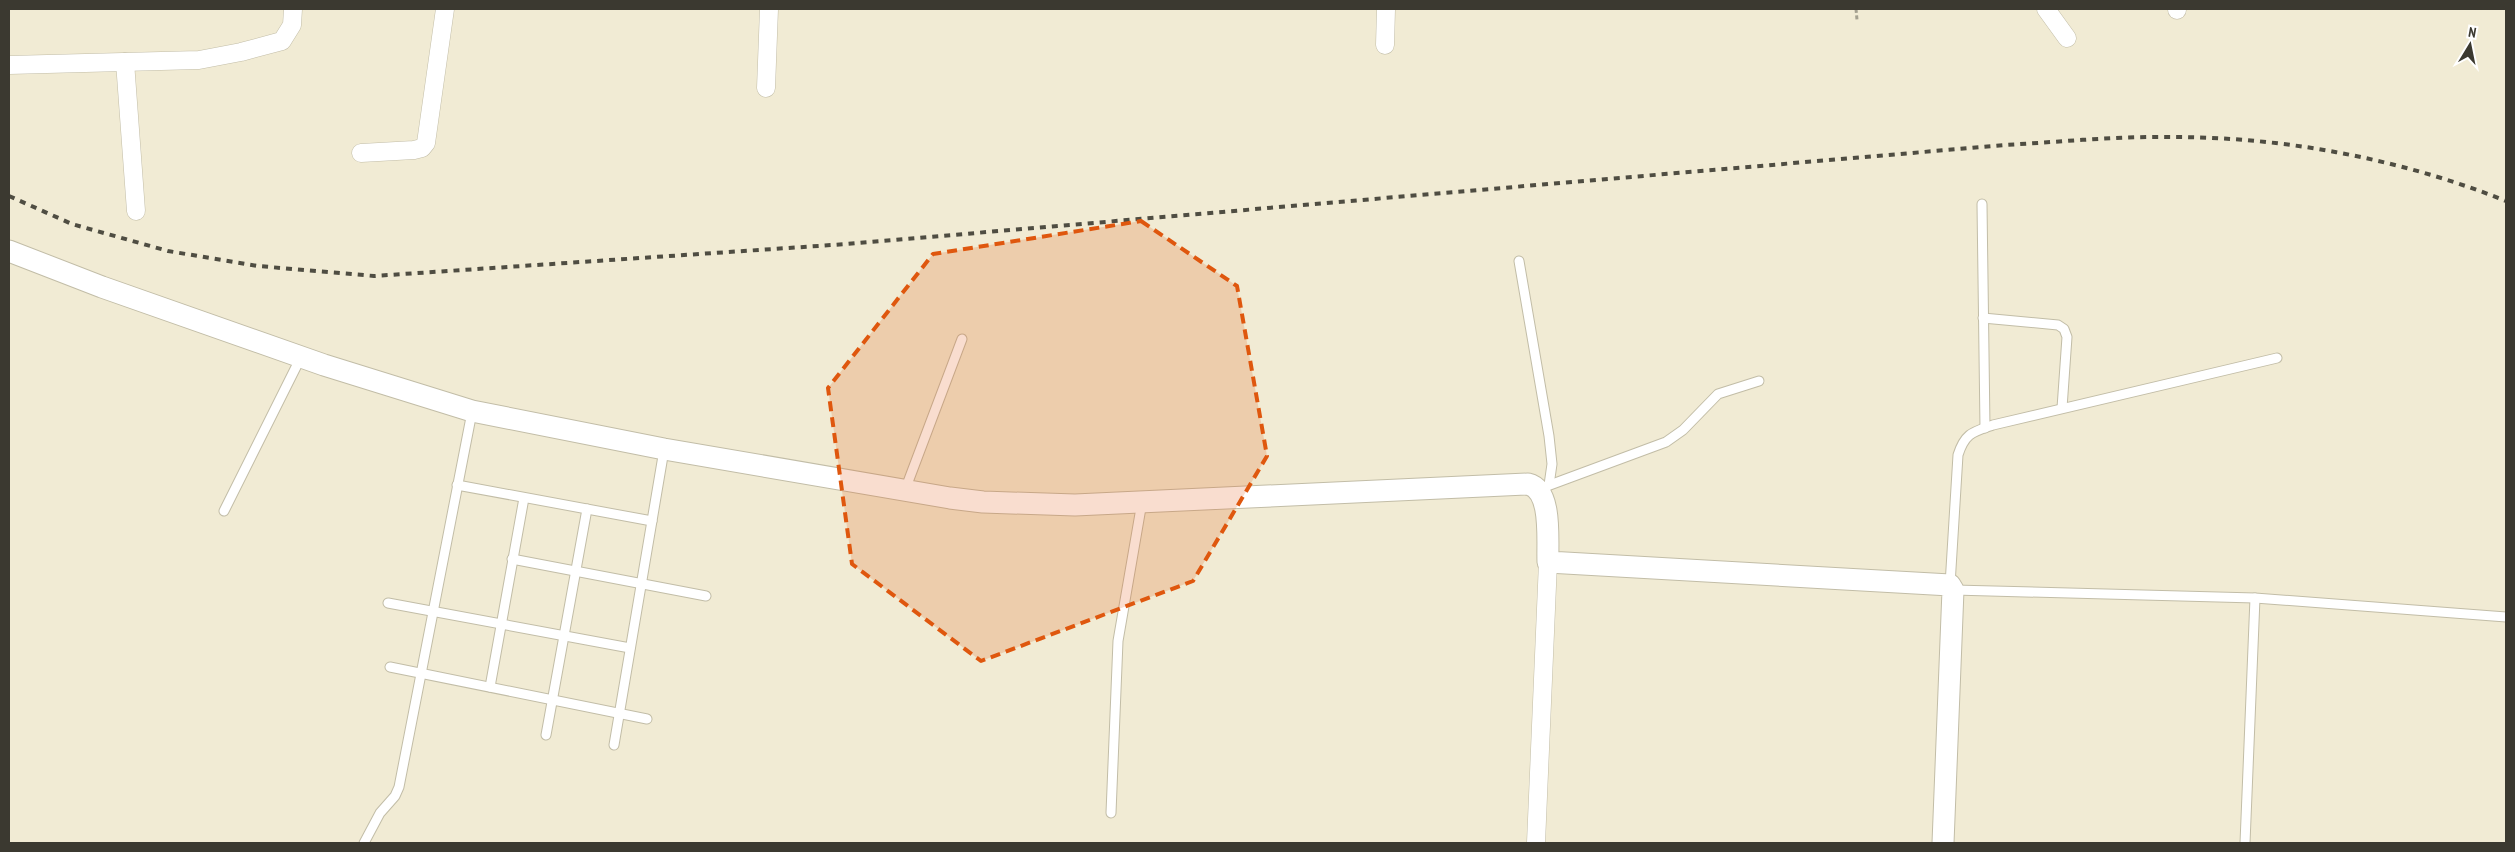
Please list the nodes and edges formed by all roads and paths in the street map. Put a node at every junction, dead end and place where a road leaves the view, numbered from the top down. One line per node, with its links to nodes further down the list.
1 (293, 9): 10 (street)
2 (445, 9): 13 (street)
3 (770, 9): 12 (street)
4 (1386, 9): 9 (street)
5 (1856, 9): 7 (path)
6 (2046, 9): 8 (street)
7 (1857, 20)
8 (2067, 38)
9 (1385, 45)
10 (125, 62): 11 (street); 15 (street)
11 (9, 65)
12 (766, 88)
13 (361, 153)
14 (1982, 204): 18 (lane)
15 (136, 211)
16 (9, 251): 20 (street)
17 (1519, 260): 28 (lane)
18 (1983, 318): 23 (lane); 25 (lane)
19 (962, 339): 29 (lane)
20 (302, 357): 24 (street); 33 (lane)
21 (2277, 358): 23 (lane)
22 (1759, 381): 28 (lane)
23 (2062, 408): 25 (lane)
24 (472, 411): 26 (street); 27 (lane)
25 (1985, 428): 39 (lane)
26 (664, 449): 29 (street); 34 (lane)
27 (457, 485): 30 (lane); 43 (lane)
28 (1544, 487): 31 (street); 36 (street)
29 (905, 490): 31 (street)
30 (524, 498): 32 (lane); 35 (lane)
31 (1142, 501): 56 (lane)
32 (587, 509): 34 (lane); 37 (lane)
33 (224, 511)
34 (652, 521): 38 (lane)
35 (512, 559): 37 (lane); 45 (lane)
36 (1548, 562): 39 (street); 58 (street)
37 (576, 571): 38 (lane); 46 (lane)
38 (641, 584): 40 (lane); 47 (lane)
39 (1952, 588): 41 (lane); 59 (street)
40 (706, 596)
41 (2255, 598): 44 (lane); 60 (lane)
42 (388, 602): 43 (lane)
43 (434, 610): 45 (lane); 49 (lane)
44 (2506, 617)
45 (500, 623): 46 (lane); 50 (lane)
46 (565, 636): 47 (lane); 51 (lane)
47 (630, 648): 52 (lane)
48 (390, 667): 49 (lane)
49 (421, 673): 50 (lane); 57 (lane)
50 (490, 687): 51 (lane)
51 (553, 699): 52 (lane); 54 (lane)
52 (619, 713): 53 (lane); 55 (lane)
53 (647, 718)
54 (546, 734)
55 (614, 745)
56 (1111, 813)
57 (364, 843)
58 (1536, 843)
59 (1943, 843)
60 (2245, 843)

